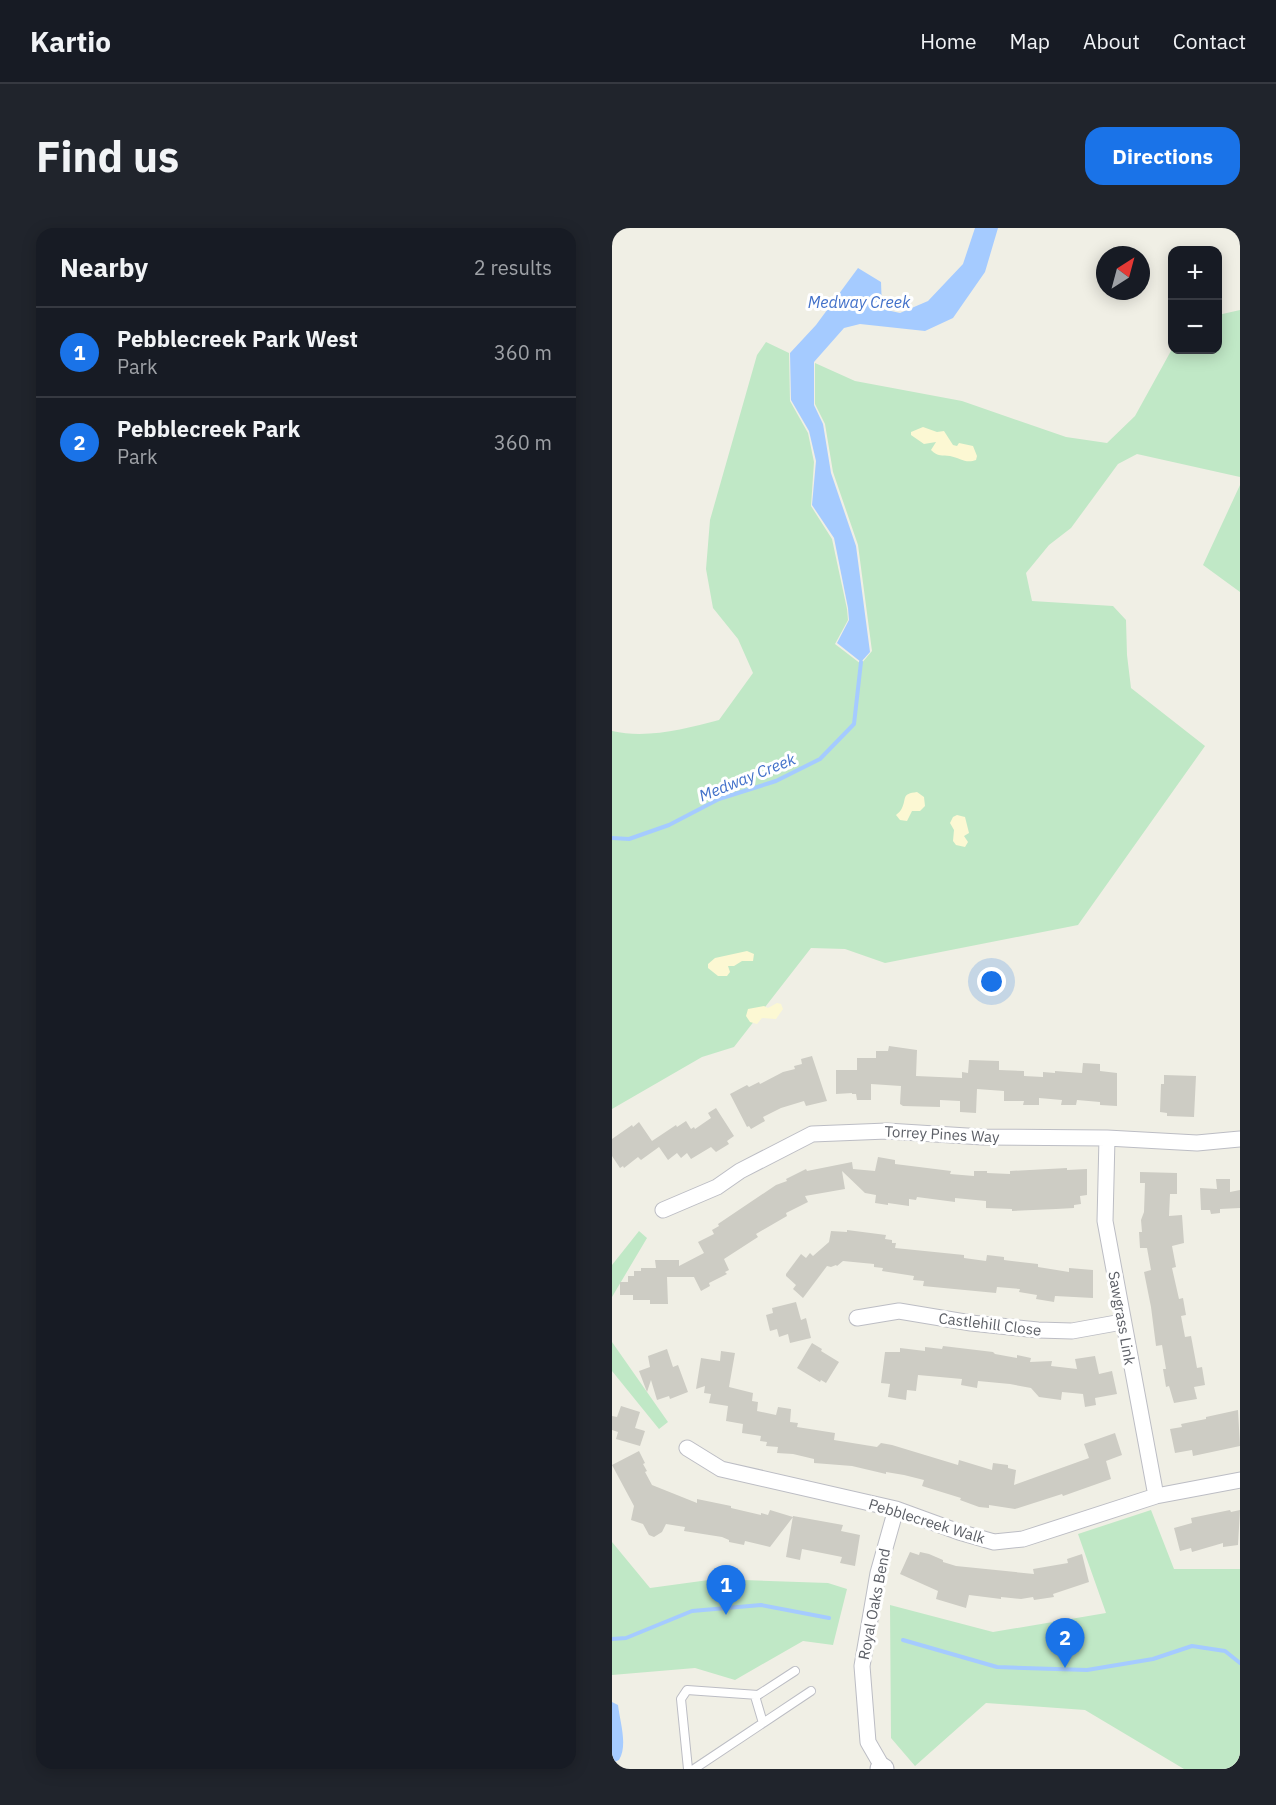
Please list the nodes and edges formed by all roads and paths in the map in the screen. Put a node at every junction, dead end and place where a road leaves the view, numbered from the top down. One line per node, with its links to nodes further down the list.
1 (1107, 1138): 2 (street, Torrey Pines Way); 3 (street, Torrey Pines Way); 5 (street, Sawgrass Link)
2 (1240, 1139)
3 (663, 1210)
4 (858, 1318): 5 (street, Castlehill Close)
5 (1122, 1322): 8 (street, Sawgrass Link)
6 (687, 1448): 9 (street, Pebblecreek Walk)
7 (1240, 1480): 8 (street, Pebblecreek Walk)
8 (1156, 1496): 9 (street, Pebblecreek Walk)
9 (896, 1509): 16 (street, Royal Oaks Bend)
10 (795, 1671): 12 (lane)
11 (811, 1691): 13 (lane)
12 (755, 1696): 13 (lane); 14 (lane)
13 (763, 1723): 15 (lane)
14 (688, 1769)
15 (694, 1769)
16 (882, 1769)

